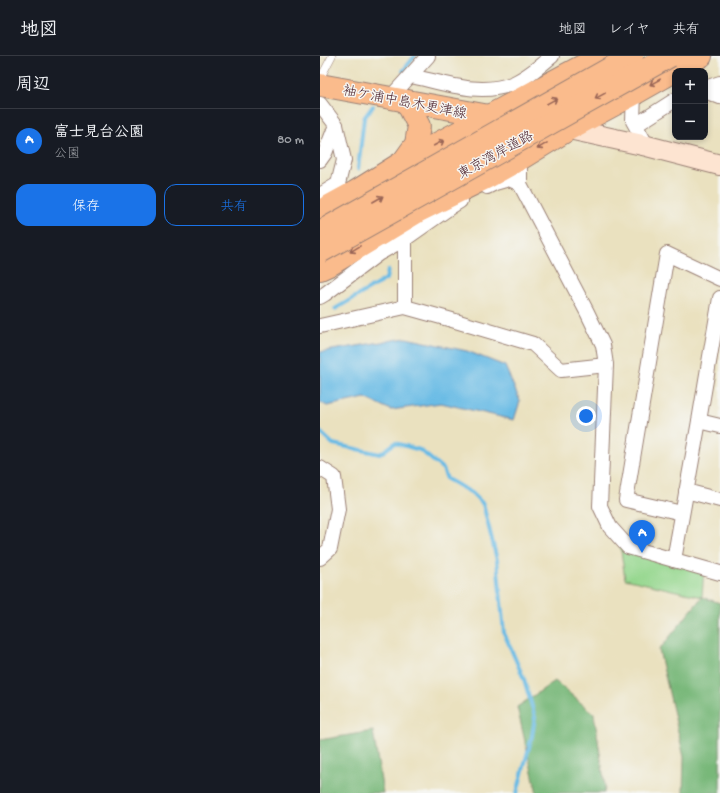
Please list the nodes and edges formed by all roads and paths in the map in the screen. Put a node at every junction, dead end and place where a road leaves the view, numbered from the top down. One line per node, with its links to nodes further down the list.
1 (332, 56): 9 (lane)
2 (428, 56): 8 (street)
3 (552, 56): 8 (street)
4 (600, 56): 19 (main road)
5 (632, 56): 31 (main road, 東京湾岸道路, one-way to 5, bridge)
6 (670, 56): 33 (main road, 東京湾岸道路, one-way to 33, bridge)
7 (701, 56): 14 (main road, one-way to 14)
8 (411, 76): 16 (street)
9 (320, 79)
10 (720, 83): 12 (street)
11 (320, 85): 16 (main road, 袖ケ浦中島木更津線)
12 (708, 87)
13 (708, 92): 15 (street)
14 (634, 94): 21 (street); 22 (main road)
15 (720, 97)
16 (398, 99): 19 (main road, 袖ケ浦中島木更津線); 26 (main road)
17 (672, 102): 21 (street)
18 (320, 104): 20 (street)
19 (498, 118): 22 (main road, 袖ケ浦中島木更津線); 24 (street); 26 (main road, one-way to 19)
20 (336, 125): 25 (street); 29 (street)
21 (636, 125): 23 (street)
22 (569, 128): 23 (main road); 24 (main road, one-way to 24)
23 (647, 146): 27 (main road)
24 (520, 159): 28 (street); 34 (main road, one-way to 34)
25 (320, 160)
26 (403, 162): 30 (main road)
27 (720, 165)
28 (520, 184): 32 (street); 41 (street)
29 (320, 195)
30 (320, 211)
31 (320, 232)
32 (405, 239): 36 (street); 38 (street)
33 (320, 252)
34 (320, 269)
35 (720, 279): 47 (street)
36 (320, 297)
37 (720, 298): 40 (street)
38 (405, 307): 39 (street); 41 (street)
39 (320, 326)
40 (716, 350): 42 (street)
41 (606, 366): 49 (street)
42 (700, 421): 43 (street); 45 (street)
43 (720, 426)
44 (320, 468): 48 (street)
45 (686, 491): 46 (street); 47 (street)
46 (720, 500)
47 (682, 513): 49 (street)
48 (320, 558)
49 (674, 560): 50 (street)
50 (720, 573)

